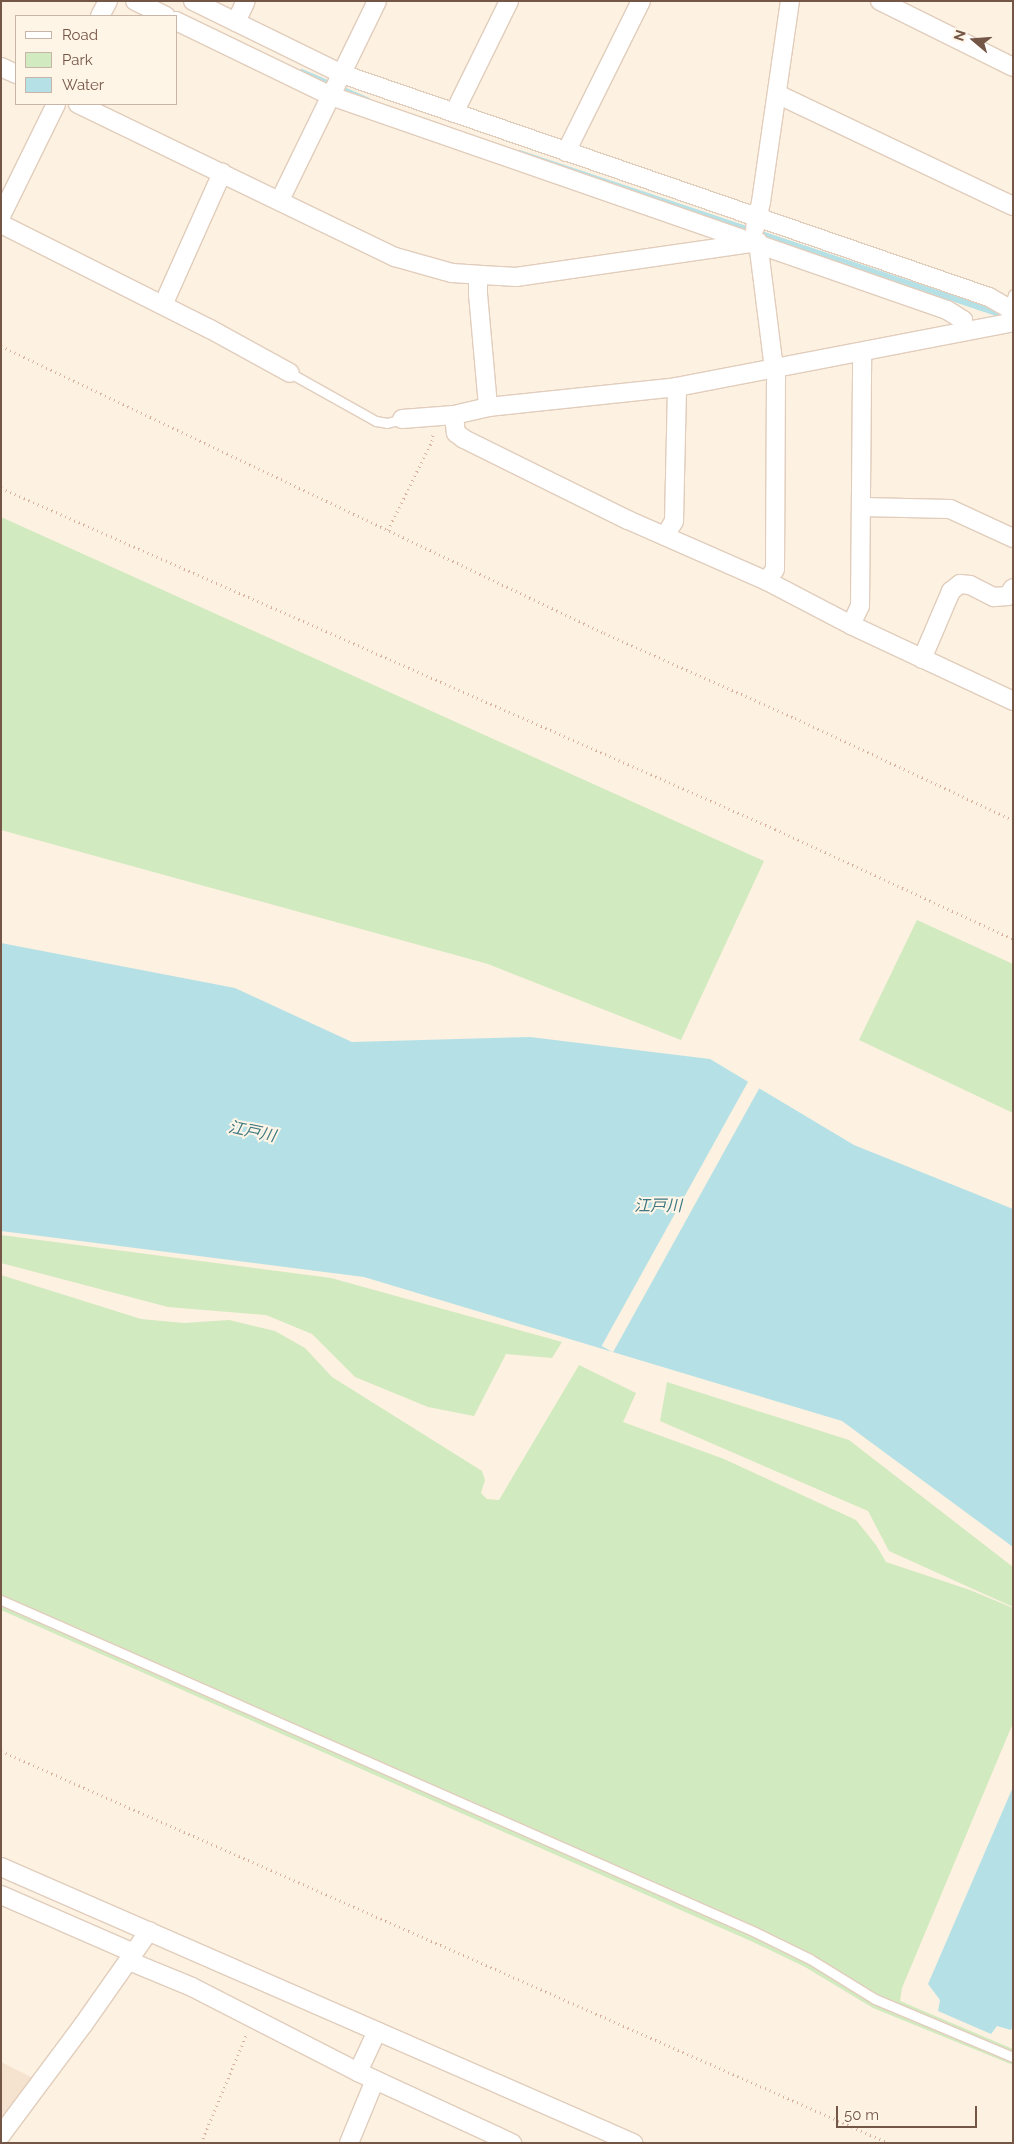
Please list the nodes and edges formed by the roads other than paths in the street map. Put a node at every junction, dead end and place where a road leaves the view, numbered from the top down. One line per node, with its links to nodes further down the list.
1 (108, 1): 10 (street)
2 (135, 1): 11 (street)
3 (193, 1): 13 (street)
4 (246, 1): 13 (street)
5 (378, 1): 17 (street)
6 (509, 1): 22 (street)
7 (642, 1): 23 (street)
8 (790, 1): 18 (street)
9 (880, 1): 15 (street)
10 (101, 15)
11 (164, 15)
12 (178, 22): 19 (street)
13 (236, 22): 17 (street)
14 (1, 67): 16 (street)
15 (1013, 67)
16 (15, 74)
17 (342, 74): 19 (street); 22 (street)
18 (777, 94): 26 (street); 28 (street)
19 (331, 96): 25 (street); 30 (street)
20 (56, 105): 27 (street)
21 (80, 105): 24 (street)
22 (454, 113): 23 (street)
23 (566, 152): 28 (street)
24 (222, 173): 25 (street); 32 (street)
25 (280, 200): 31 (street)
26 (1013, 206)
27 (1, 216)
28 (758, 218): 30 (street); 33 (street)
29 (1, 224): 32 (street)
30 (755, 241): 31 (street); 34 (street); 36 (street)
31 (478, 276): 39 (street)
32 (163, 305): 37 (street)
33 (1012, 308): 34 (street)
34 (964, 330): 35 (street)
35 (862, 352): 36 (street); 42 (street)
36 (775, 368): 38 (street); 45 (street)
37 (290, 373): 41 (lane)
38 (677, 387): 39 (street); 43 (street)
39 (488, 407): 40 (street)
40 (454, 415): 41 (street); 43 (street)
41 (402, 419)
42 (862, 507): 44 (street); 47 (street)
43 (665, 536): 45 (street)
44 (1013, 538)
45 (767, 581): 47 (street)
46 (1013, 588): 48 (street)
47 (851, 625): 48 (street)
48 (922, 659): 49 (street)
49 (1013, 701)
50 (1, 1600): 56 (lane)
51 (1, 1867): 53 (street)
52 (1, 1895): 54 (street)
53 (149, 1931): 54 (street); 55 (street)
54 (131, 1957): 57 (street); 59 (street)
55 (377, 2031): 57 (street); 60 (street)
56 (1013, 2057)
57 (358, 2072): 58 (street)
58 (375, 2080): 61 (street); 62 (street)
59 (1, 2135)
60 (623, 2141)
61 (349, 2143)
62 (512, 2143)

